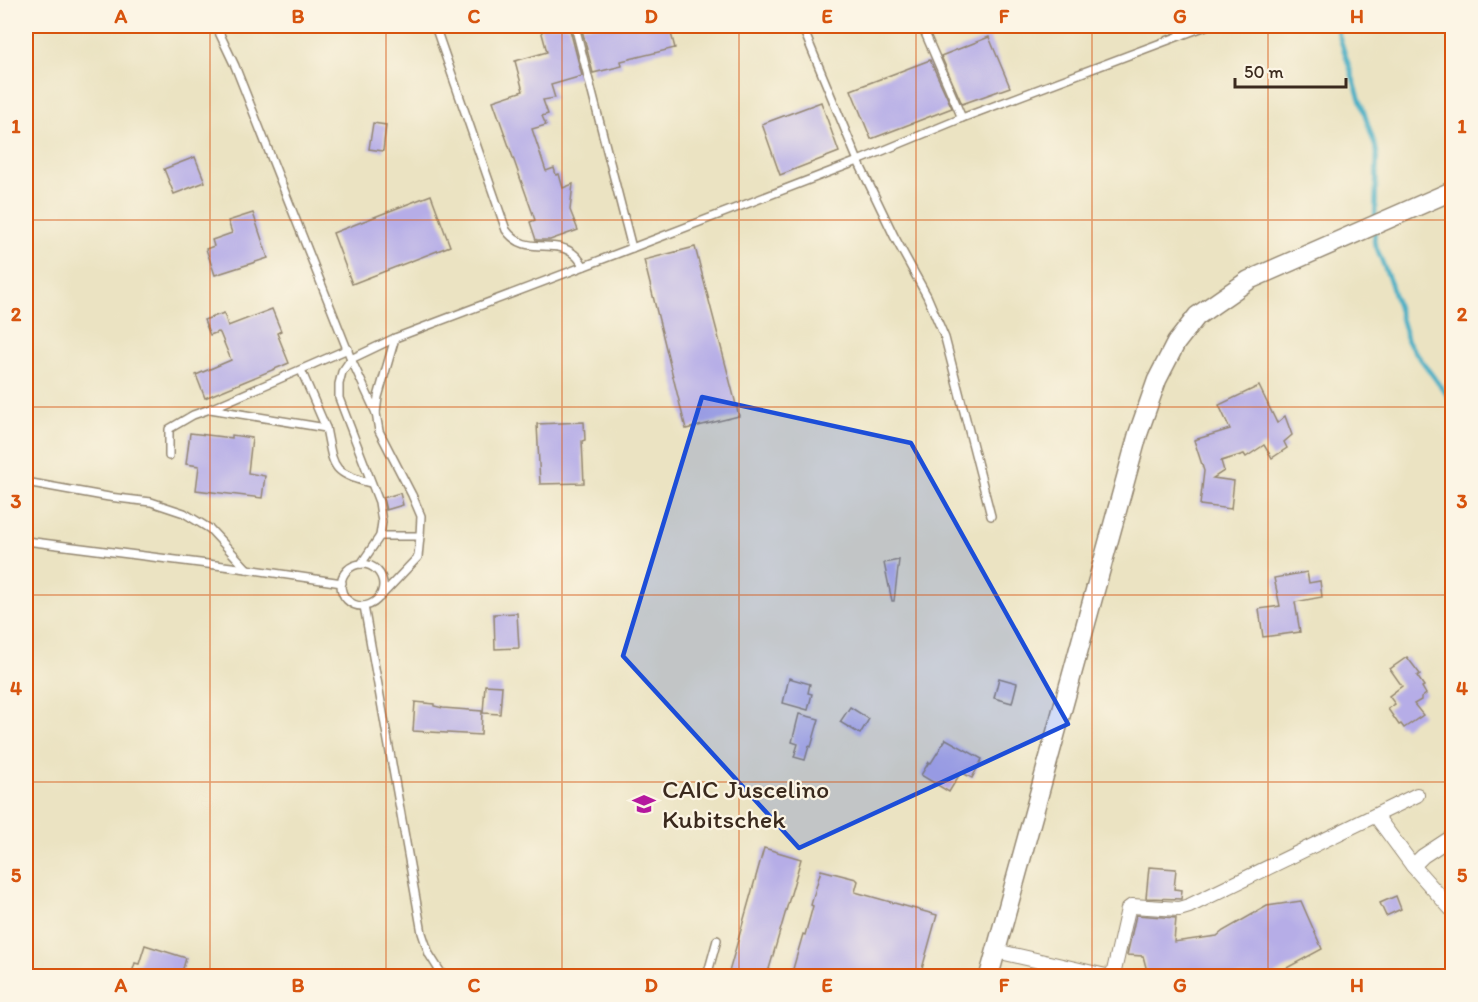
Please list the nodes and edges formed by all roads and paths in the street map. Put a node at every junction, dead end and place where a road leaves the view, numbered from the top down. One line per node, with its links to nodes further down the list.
1 (216, 26): 15 (lane)
2 (435, 26): 13 (lane)
3 (575, 26): 12 (lane)
4 (801, 26): 10 (lane)
5 (922, 26): 9 (lane)
6 (1176, 26): 8 (lane)
7 (1206, 26): 8 (lane)
8 (1182, 35): 9 (lane)
9 (962, 118): 10 (lane)
10 (858, 161): 12 (lane); 24 (lane)
11 (1452, 191): 39 (street)
12 (632, 248): 13 (lane)
13 (584, 267): 14 (lane)
14 (395, 338): 16 (lane); 19 (lane)
15 (348, 349): 16 (lane); 17 (lane)
16 (351, 359): 19 (lane); 23 (lane)
17 (301, 370): 18 (lane); 20 (lane)
18 (210, 409): 20 (lane); 21 (lane)
19 (376, 413): 26 (lane)
20 (326, 428): 23 (lane)
21 (169, 456)
22 (26, 482): 29 (lane)
23 (370, 483): 25 (lane)
24 (991, 516)
25 (380, 536): 26 (lane); 28 (lane)
26 (420, 536): 31 (lane)
27 (26, 541): 29 (lane)
28 (361, 564): 30 (lane); 31 (lane)
29 (247, 569): 30 (lane)
30 (342, 583): 32 (lane)
31 (380, 597): 32 (lane)
32 (364, 606): 40 (lane)
33 (1417, 795): 34 (street)
34 (1376, 816): 36 (street); 39 (street)
35 (1452, 837): 36 (street)
36 (1413, 866): 37 (street)
37 (1452, 910)
38 (717, 940): 41 (lane)
39 (996, 951): 42 (street)
40 (443, 976)
41 (707, 976)
42 (989, 976)

